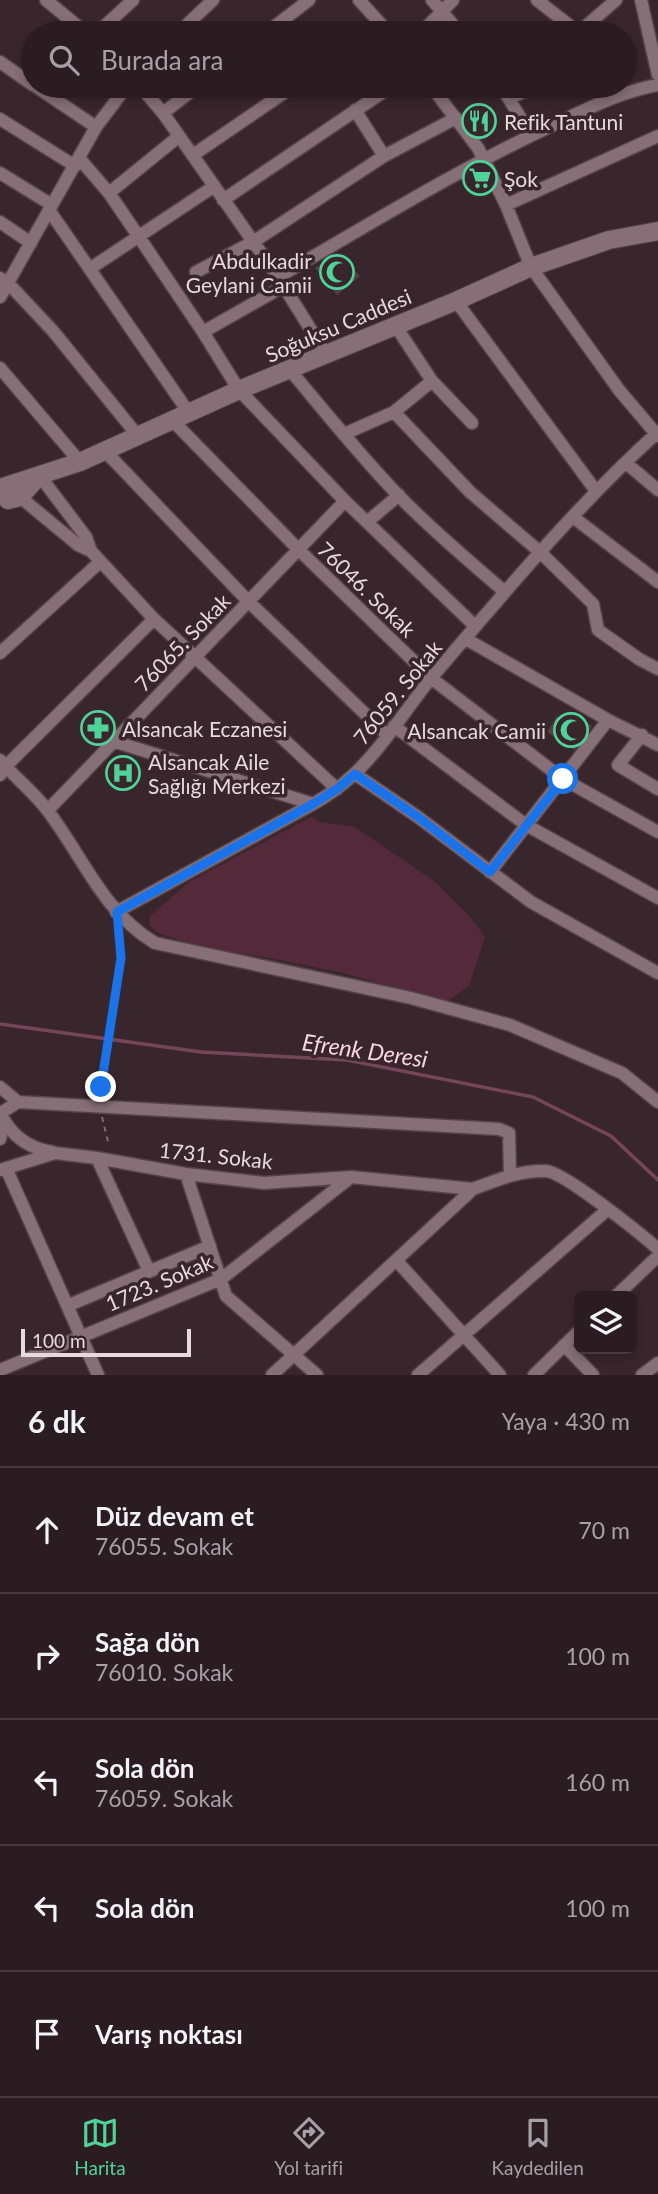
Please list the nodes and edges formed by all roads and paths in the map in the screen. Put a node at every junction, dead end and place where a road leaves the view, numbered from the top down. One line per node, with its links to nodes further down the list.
1 (133, 0): 13 (street)
2 (213, 0): 14 (street)
3 (309, 0): 15 (street)
4 (359, 0): 16 (street)
5 (432, 0): 11 (street)
6 (453, 0): 11 (street)
7 (537, 0): 19 (street)
8 (616, 0): 20 (street)
9 (642, 0): 22 (street)
10 (49, 1): 12 (street)
11 (442, 11): 17 (street); 18 (street)
12 (72, 21)
13 (110, 21)
14 (191, 21)
15 (282, 21)
16 (378, 21)
17 (432, 21)
18 (450, 21)
19 (563, 21)
20 (592, 21)
21 (0, 62): 23 (street)
22 (658, 75)
23 (21, 76)
24 (658, 85): 25 (street)
25 (637, 88)
26 (53, 98): 39 (street)
27 (118, 98): 39 (street)
28 (150, 98): 36 (street)
29 (182, 98): 36 (street)
30 (275, 98): 43 (street)
31 (374, 98): 35 (street)
32 (440, 98): 37 (street)
33 (596, 98): 40 (street)
34 (509, 99): 40 (street)
35 (355, 110): 44 (street); 50 (street)
36 (163, 113): 42 (street)
37 (456, 118): 44 (street); 45 (street)
38 (0, 119): 46 (street)
39 (96, 127): 46 (street)
40 (531, 135): 45 (street)
41 (658, 136): 51 (street)
42 (178, 137): 43 (street); 49 (street)
43 (192, 155): 48 (street)
44 (384, 156): 56 (street)
45 (484, 159): 51 (street); 62 (street)
46 (77, 162): 49 (street); 52 (street)
47 (0, 173): 52 (street)
48 (213, 187): 50 (street); 55 (street)
49 (108, 193): 55 (street)
50 (223, 200): 56 (street)
51 (506, 205): 58 (street)
52 (51, 207): 57 (street); 59 (street, 76046. Sokak)
53 (0, 222): 57 (street)
54 (658, 231): 58 (street, Soğuksu Caddesi)
55 (139, 237): 59 (street); 66 (street)
56 (253, 242): 60 (street); 62 (street)
57 (32, 243): 61 (street)
58 (531, 267): 64 (street, Soğuksu Caddesi); 75 (street)
59 (91, 268): 73 (street, 76046. Sokak)
60 (196, 272)
61 (4, 281): 63 (street); 77 (street)
62 (281, 282): 66 (street); 67 (street)
63 (0, 297)
64 (456, 301): 65 (street, Soğuksu Caddesi); 83 (street)
65 (395, 325): 67 (street, Soğuksu Caddesi); 70 (street)
66 (203, 332): 71 (street)
67 (326, 354): 69 (street, Soğuksu Caddesi)
68 (0, 368): 79 (street)
69 (290, 370): 71 (street, Soğuksu Caddesi); 76 (street)
70 (432, 381): 72 (street); 74 (street)
71 (239, 390): 73 (street, Soğuksu Caddesi); 86 (street)
72 (394, 412): 76 (street); 91 (street)
73 (180, 417): 77 (street, Soğuksu Caddesi); 89 (street, 76046. Sokak)
74 (472, 423)
75 (657, 434): 80 (street, 76059. Sokak)
76 (344, 435): 84 (street)
77 (138, 436): 78 (street, Soğuksu Caddesi)
78 (105, 451): 79 (street, Soğuksu Caddesi); 95 (street)
79 (79, 462): 81 (street, Soğuksu Caddesi)
80 (626, 463): 82 (street); 83 (street, 76059. Sokak)
81 (40, 476): 85 (street); 90 (street)
82 (658, 490)
83 (596, 491): 87 (street, 76059. Sokak)
84 (398, 495): 88 (street); 94 (street)
85 (6, 497): 90 (street)
86 (345, 501): 88 (street); 89 (street, 76065. Sokak)
87 (573, 517): 91 (street, 76059. Sokak); 93 (street)
88 (367, 522): 97 (street)
89 (298, 549): 95 (street, 76065. Sokak); 102 (street, 76046. Sokak)
90 (91, 551): 92 (street)
91 (540, 552): 94 (street, 76059. Sokak); 101 (street)
92 (100, 562): 96 (street); 99 (street)
93 (658, 582)
94 (505, 592): 97 (street, 76059. Sokak)
95 (248, 601): 100 (street, 76065. Sokak); 104 (street)
96 (154, 619): 100 (street); 108 (street)
97 (475, 626): 98 (street, 76059. Sokak)
98 (466, 639): 102 (street, 76059. Sokak); 103 (street)
99 (0, 653)
100 (194, 657): 106 (street, 76065. Sokak); 111 (street)
101 (658, 669)
102 (431, 678): 104 (street, 76059. Sokak); 110 (street, 76046. Sokak)
103 (608, 720): 105 (street); 110 (street)
104 (390, 730): 109 (street, 76059. Sokak); 115 (street)
105 (642, 735): 107 (street); 112 (street)
106 (113, 741): 113 (street); 114 (street, 76065. Sokak)
107 (658, 745)
108 (2, 767): 114 (street)
109 (355, 774): 111 (street, 76059. Sokak); 117 (street)
110 (563, 779): 115 (street); 116 (street, 76046. Sokak)
111 (337, 789): 113 (street, 76059. Sokak)
112 (658, 789)
113 (313, 804): 119 (street, 76059. Sokak)
114 (48, 810): 119 (street)
115 (526, 825): 117 (street); 118 (street)
116 (658, 832)
117 (490, 872): 120 (street)
118 (658, 898)
119 (117, 912): 123 (street); 124 (path)
120 (658, 973)
121 (0, 1087): 122 (street)
122 (18, 1102): 124 (street); 125 (street)
123 (658, 1102)
124 (101, 1107): 129 (path); 132 (street)
125 (2, 1116): 126 (street); 127 (street)
126 (0, 1139)
127 (55, 1153): 128 (street, 1731. Sokak); 130 (street, 1731. Sokak)
128 (97, 1157): 129 (street, 1731. Sokak); 140 (street)
129 (112, 1160): 131 (street, 1731. Sokak)
130 (3, 1169): 143 (street)
131 (186, 1174): 133 (street, 1731. Sokak); 136 (street)
132 (510, 1174): 134 (street); 135 (street)
133 (351, 1177): 134 (street, 1731. Sokak); 141 (street, 1723. Sokak)
134 (472, 1189): 139 (street)
135 (607, 1210): 137 (street); 145 (street)
136 (210, 1246): 140 (street); 141 (street)
137 (658, 1249)
138 (658, 1256): 142 (street)
139 (396, 1260): 145 (street); 148 (street)
140 (149, 1271): 143 (street)
141 (221, 1279): 144 (street, 1723. Sokak); 148 (street)
142 (621, 1291)
143 (69, 1305): 144 (street)
144 (82, 1335): 150 (street, 1723. Sokak); 151 (street)
145 (462, 1335): 154 (street); 155 (street)
146 (574, 1336): 147 (street)
147 (564, 1345): 156 (street); 157 (street)
148 (294, 1354): 152 (street); 153 (street)
149 (658, 1363): 158 (street)
150 (0, 1370)
151 (98, 1375)
152 (272, 1375)
153 (317, 1375)
154 (418, 1375)
155 (500, 1375)
156 (534, 1375)
157 (593, 1375)
158 (642, 1375)

